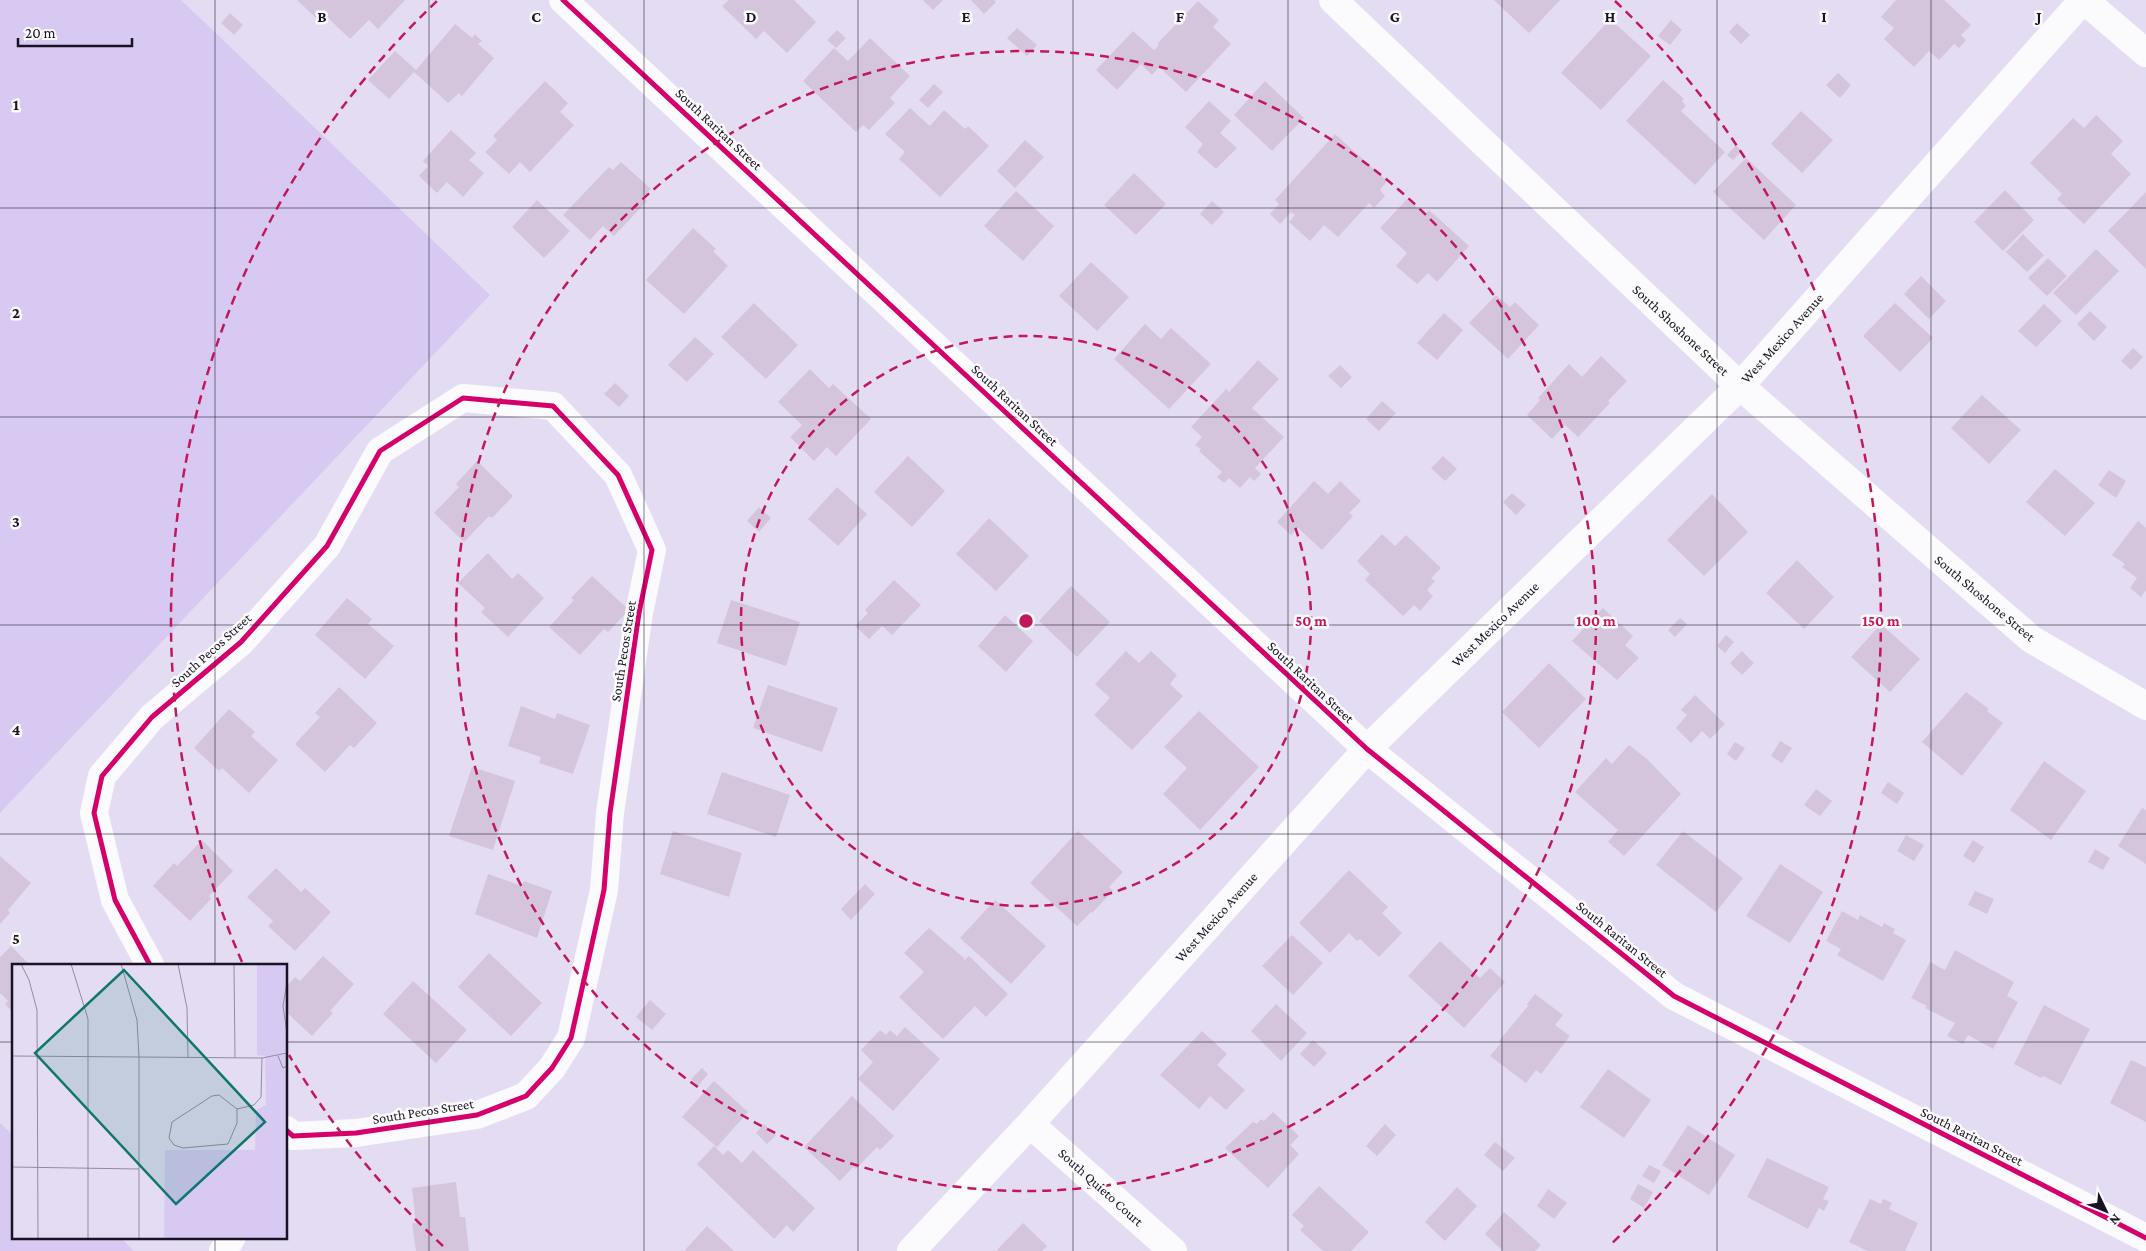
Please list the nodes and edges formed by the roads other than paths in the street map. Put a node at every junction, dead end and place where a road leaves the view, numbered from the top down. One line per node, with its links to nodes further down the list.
1 (564, 0): 7 (street, South Raritan Street)
2 (1333, 0): 5 (street, South Shoshone Street)
3 (2084, 0): 4 (street); 5 (street, West Mexico Avenue)
4 (2146, 53)
5 (1740, 386): 6 (street, South Shoshone Street); 7 (street, West Mexico Avenue)
6 (2146, 706)
7 (1367, 749): 9 (street, West Mexico Avenue); 12 (street, South Raritan Street)
8 (149, 964): 10 (street, South Pecos Street)
9 (1030, 1124): 14 (street, West Mexico Avenue); 15 (street, South Quieto Court)
10 (288, 1138)
11 (231, 1238): 13 (street)
12 (2146, 1238)
13 (223, 1251)
14 (911, 1251)
15 (1173, 1251)

